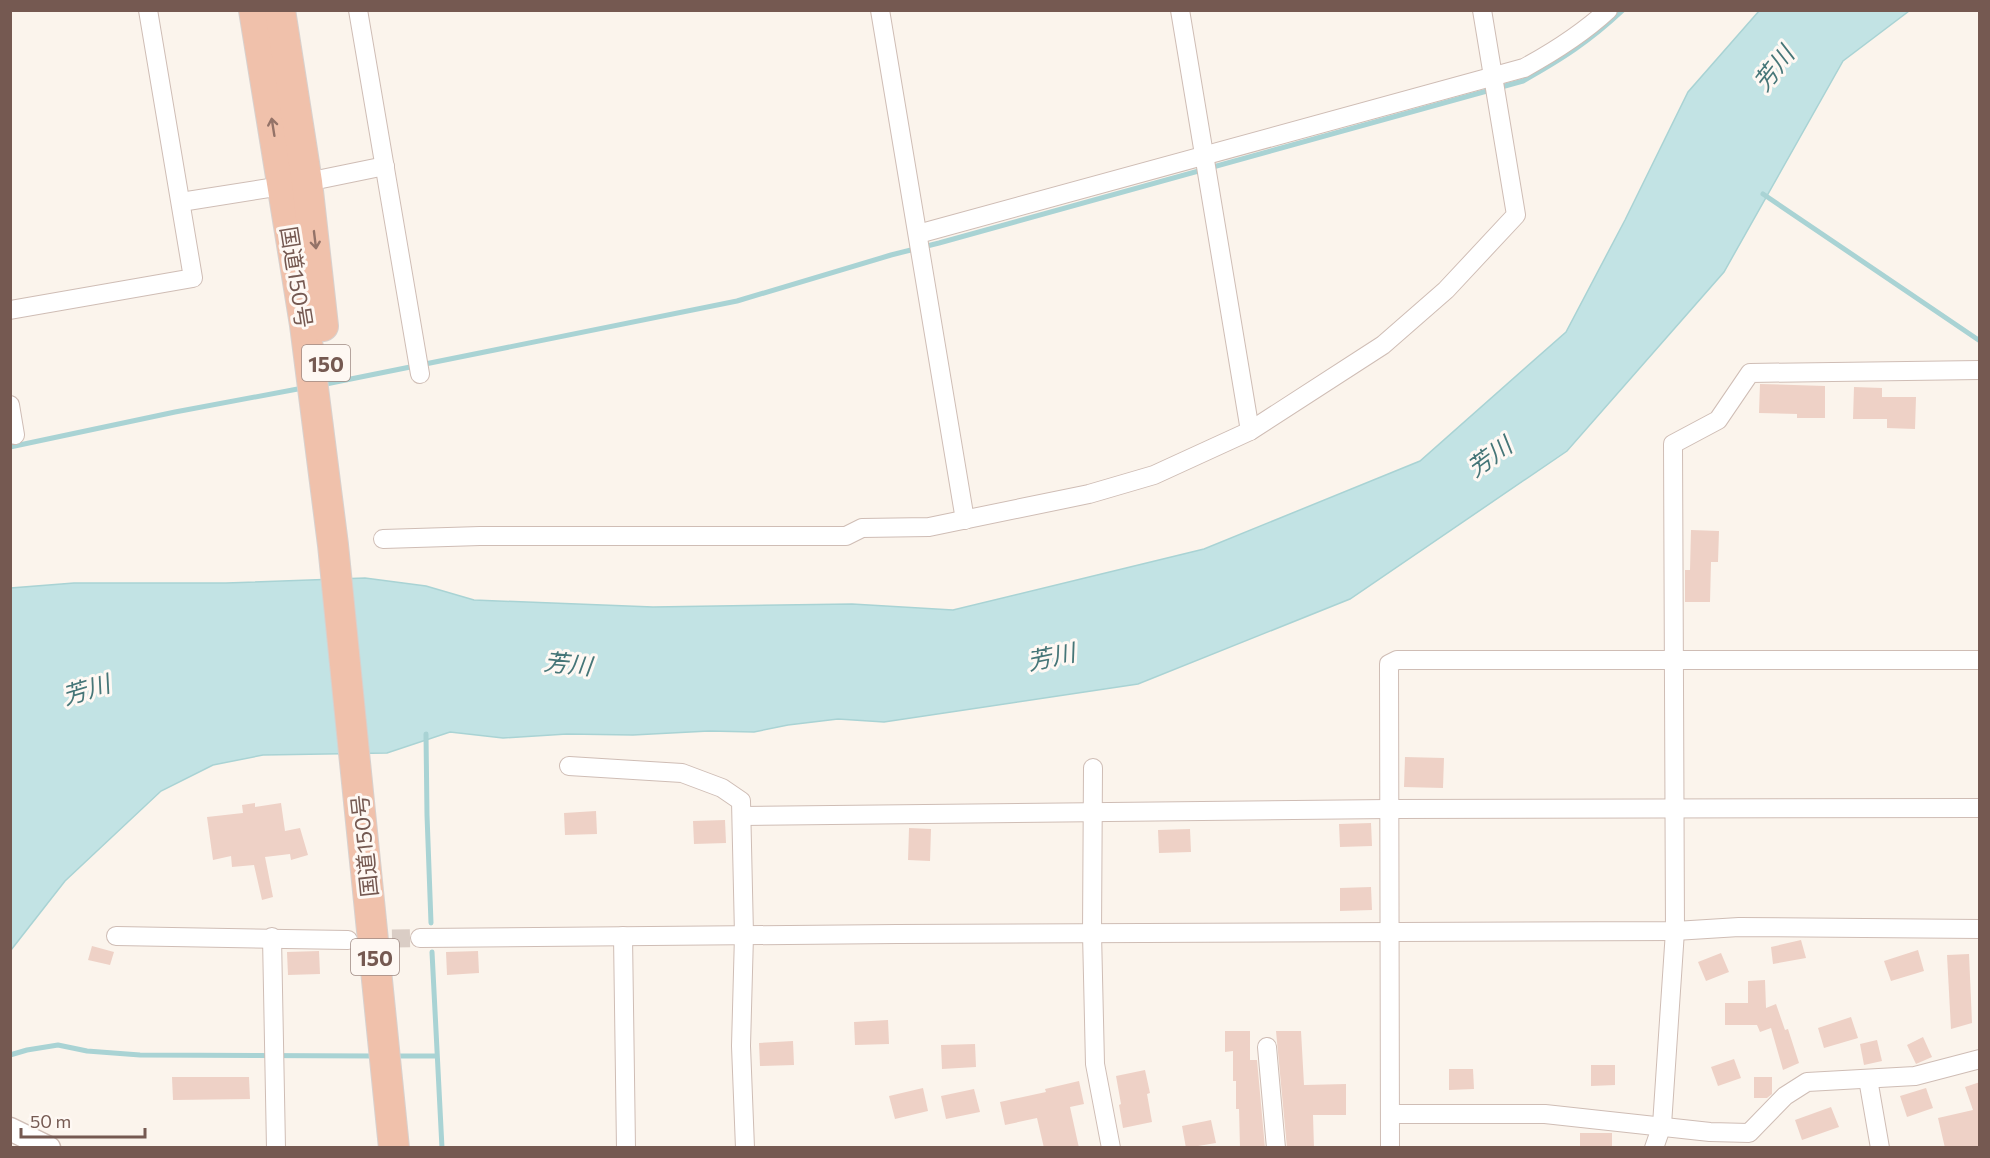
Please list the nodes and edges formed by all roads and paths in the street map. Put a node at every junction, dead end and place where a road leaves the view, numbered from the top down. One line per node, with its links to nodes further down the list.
1 (148, 10): 13 (street)
2 (254, 10): 12 (highway, 国道150号 / 150, one-way to 2)
3 (280, 10): 12 (highway, 国道150号 / 150)
4 (358, 10): 11 (street)
5 (880, 10): 14 (street)
6 (1180, 10): 10 (street)
7 (1482, 10): 9 (street)
8 (1608, 10): 9 (street)
9 (1493, 77): 10 (street); 19 (street)
10 (1205, 157): 14 (street); 19 (street)
11 (385, 166): 12 (street); 17 (street)
12 (294, 183): 13 (street); 50 (highway, 国道150号 / 150)
13 (181, 202): 15 (street)
14 (918, 236): 21 (street)
15 (10, 310)
16 (1980, 370): 23 (street)
17 (420, 374)
18 (10, 405): 20 (street)
19 (1250, 431): 21 (street)
20 (15, 435)
21 (965, 520): 22 (street)
22 (383, 539)
23 (1674, 660): 24 (street); 27 (street); 29 (street)
24 (1980, 660)
25 (569, 765): 31 (street)
26 (1093, 768): 30 (street)
27 (1673, 808): 28 (street); 29 (street); 33 (street)
28 (1980, 808)
29 (1389, 809): 30 (street); 34 (street)
30 (1093, 813): 31 (street); 35 (street)
31 (742, 816): 36 (street)
32 (1980, 929): 33 (street)
33 (1675, 931): 34 (street); 46 (street)
34 (1388, 932): 35 (street); 45 (street)
35 (1092, 933): 36 (street); 53 (street)
36 (744, 935): 38 (street); 52 (street)
37 (116, 936): 39 (street)
38 (623, 936): 40 (street); 51 (street)
39 (272, 937): 41 (street); 49 (street)
40 (420, 938)
41 (348, 940)
42 (1266, 1047): 54 (street)
43 (1980, 1059): 44 (street)
44 (1868, 1079): 46 (street); 57 (street)
45 (1390, 1114): 46 (street); 55 (street)
46 (1662, 1125): 56 (street)
47 (10, 1129): 48 (street)
48 (49, 1148)
49 (276, 1148)
50 (394, 1148)
51 (626, 1148)
52 (745, 1148)
53 (1111, 1148)
54 (1276, 1148)
55 (1390, 1148)
56 (1654, 1148)
57 (1880, 1148)

